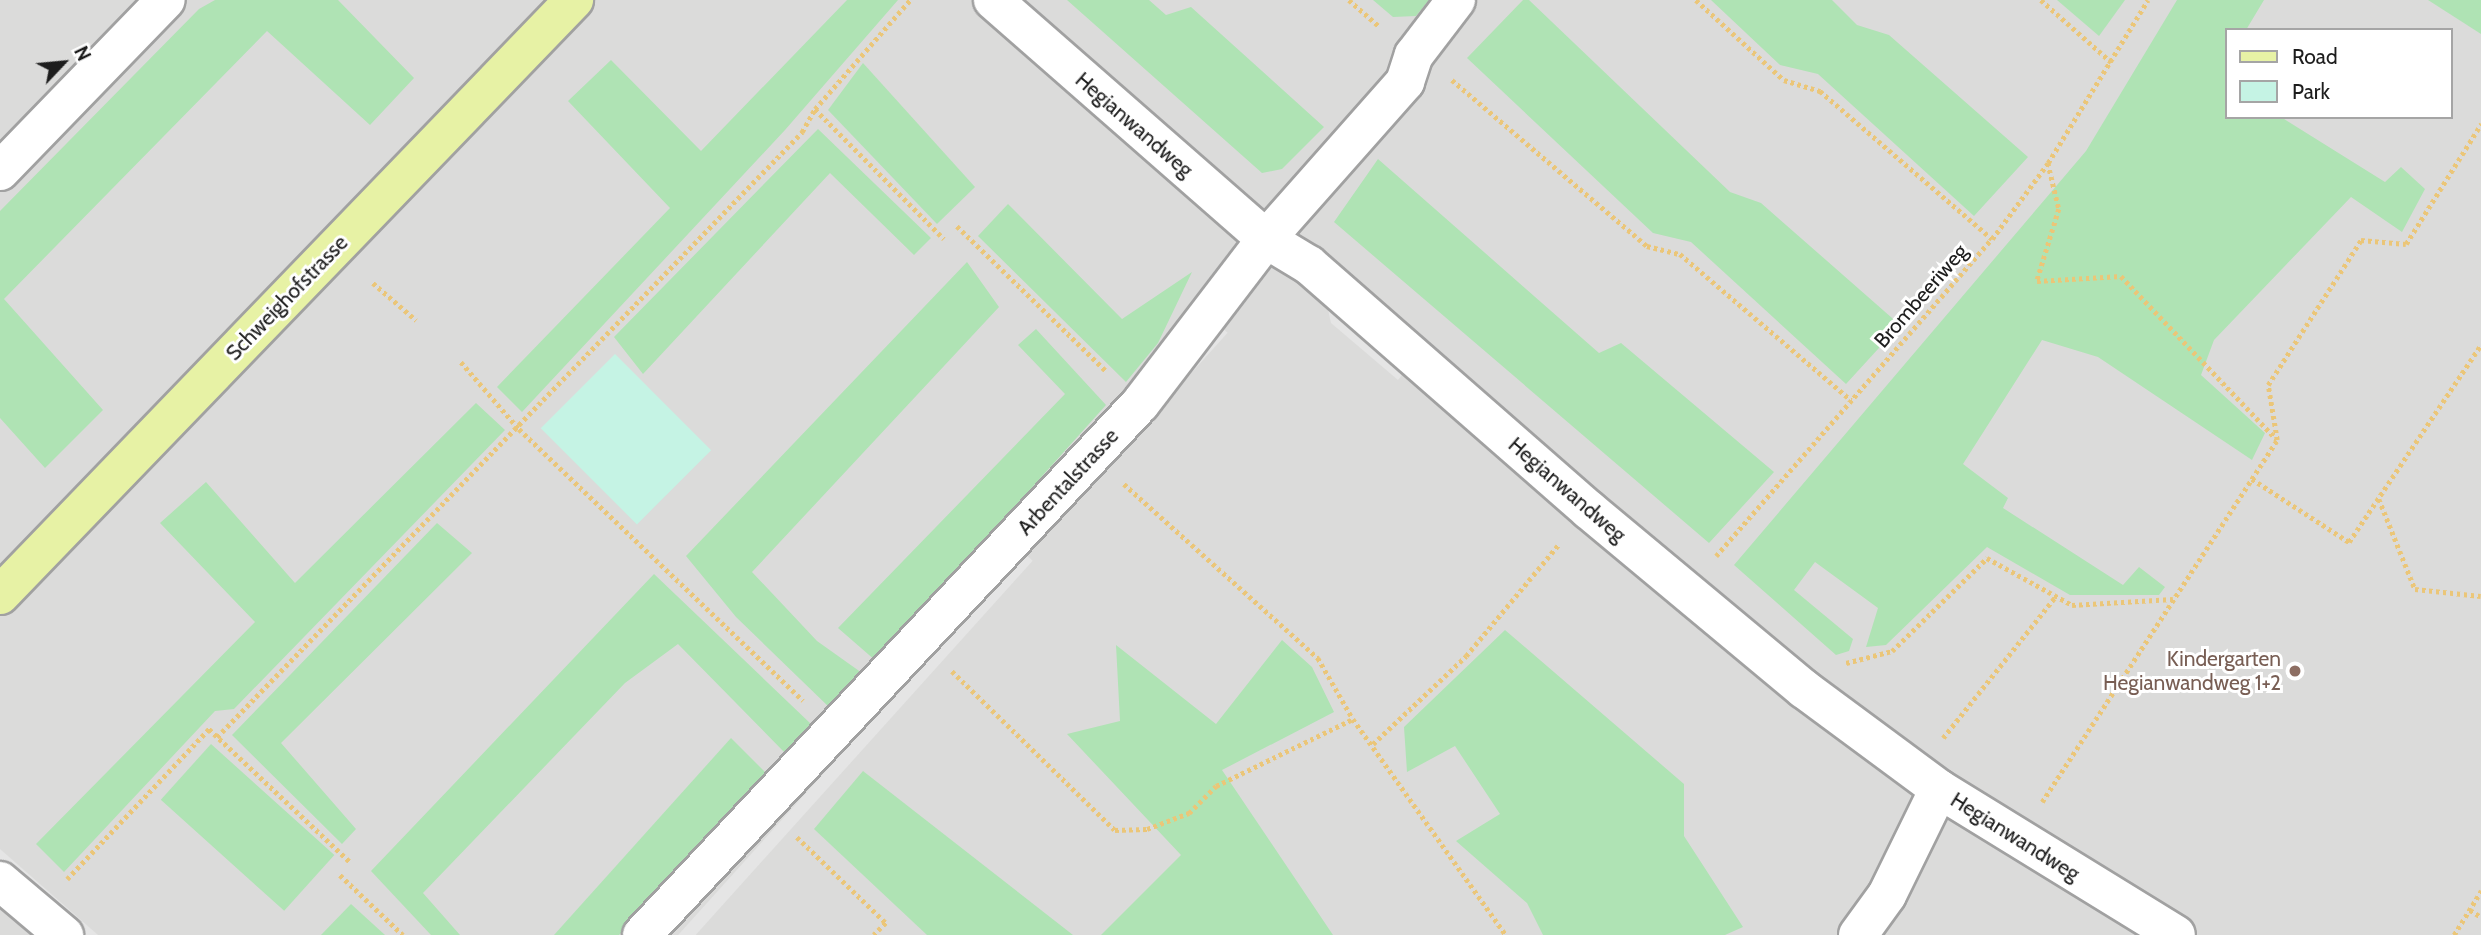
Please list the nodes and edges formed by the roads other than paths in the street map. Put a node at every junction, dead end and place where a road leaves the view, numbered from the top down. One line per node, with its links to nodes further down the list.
1 (166, 0): 5 (street)
2 (574, 0): 7 (main road, Schweighofstrasse)
3 (993, 0): 6 (street, Hegianwandweg)
4 (1456, 0): 6 (street, Arbentalstrasse)
5 (0, 171)
6 (1266, 239): 8 (street, Hegianwandweg); 11 (street, Arbentalstrasse)
7 (0, 595)
8 (1938, 789): 12 (street); 13 (street, Hegianwandweg)
9 (0, 881): 10 (street)
10 (64, 935)
11 (642, 935)
12 (1858, 935)
13 (2176, 935)

